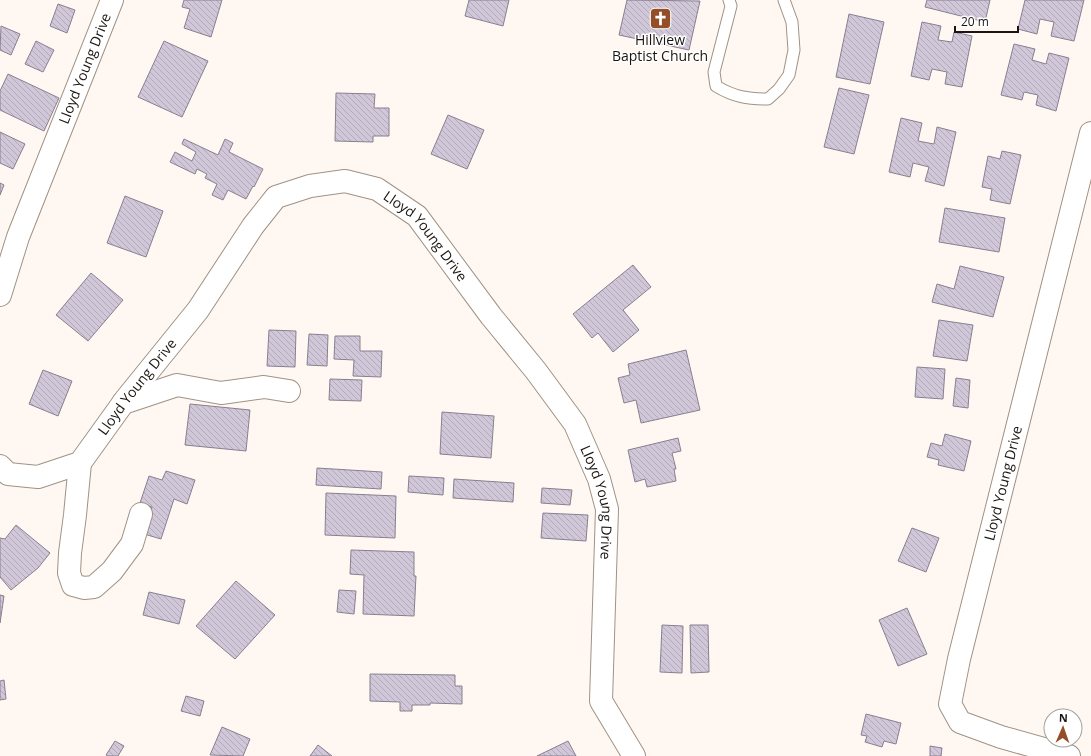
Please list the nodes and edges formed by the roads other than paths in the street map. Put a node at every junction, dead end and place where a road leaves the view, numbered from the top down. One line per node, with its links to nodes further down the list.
1 (112, 0): 5 (street, Lloyd Young Drive)
2 (729, 0): 3 (lane)
3 (784, 0)
4 (1091, 133): 12 (street, Lloyd Young Drive)
5 (0, 295)
6 (289, 391): 7 (street)
7 (123, 403): 8 (street, Lloyd Young Drive); 11 (street, Lloyd Young Drive)
8 (80, 463): 9 (street); 10 (street)
9 (0, 466)
10 (141, 514)
11 (634, 756)
12 (1069, 756)

